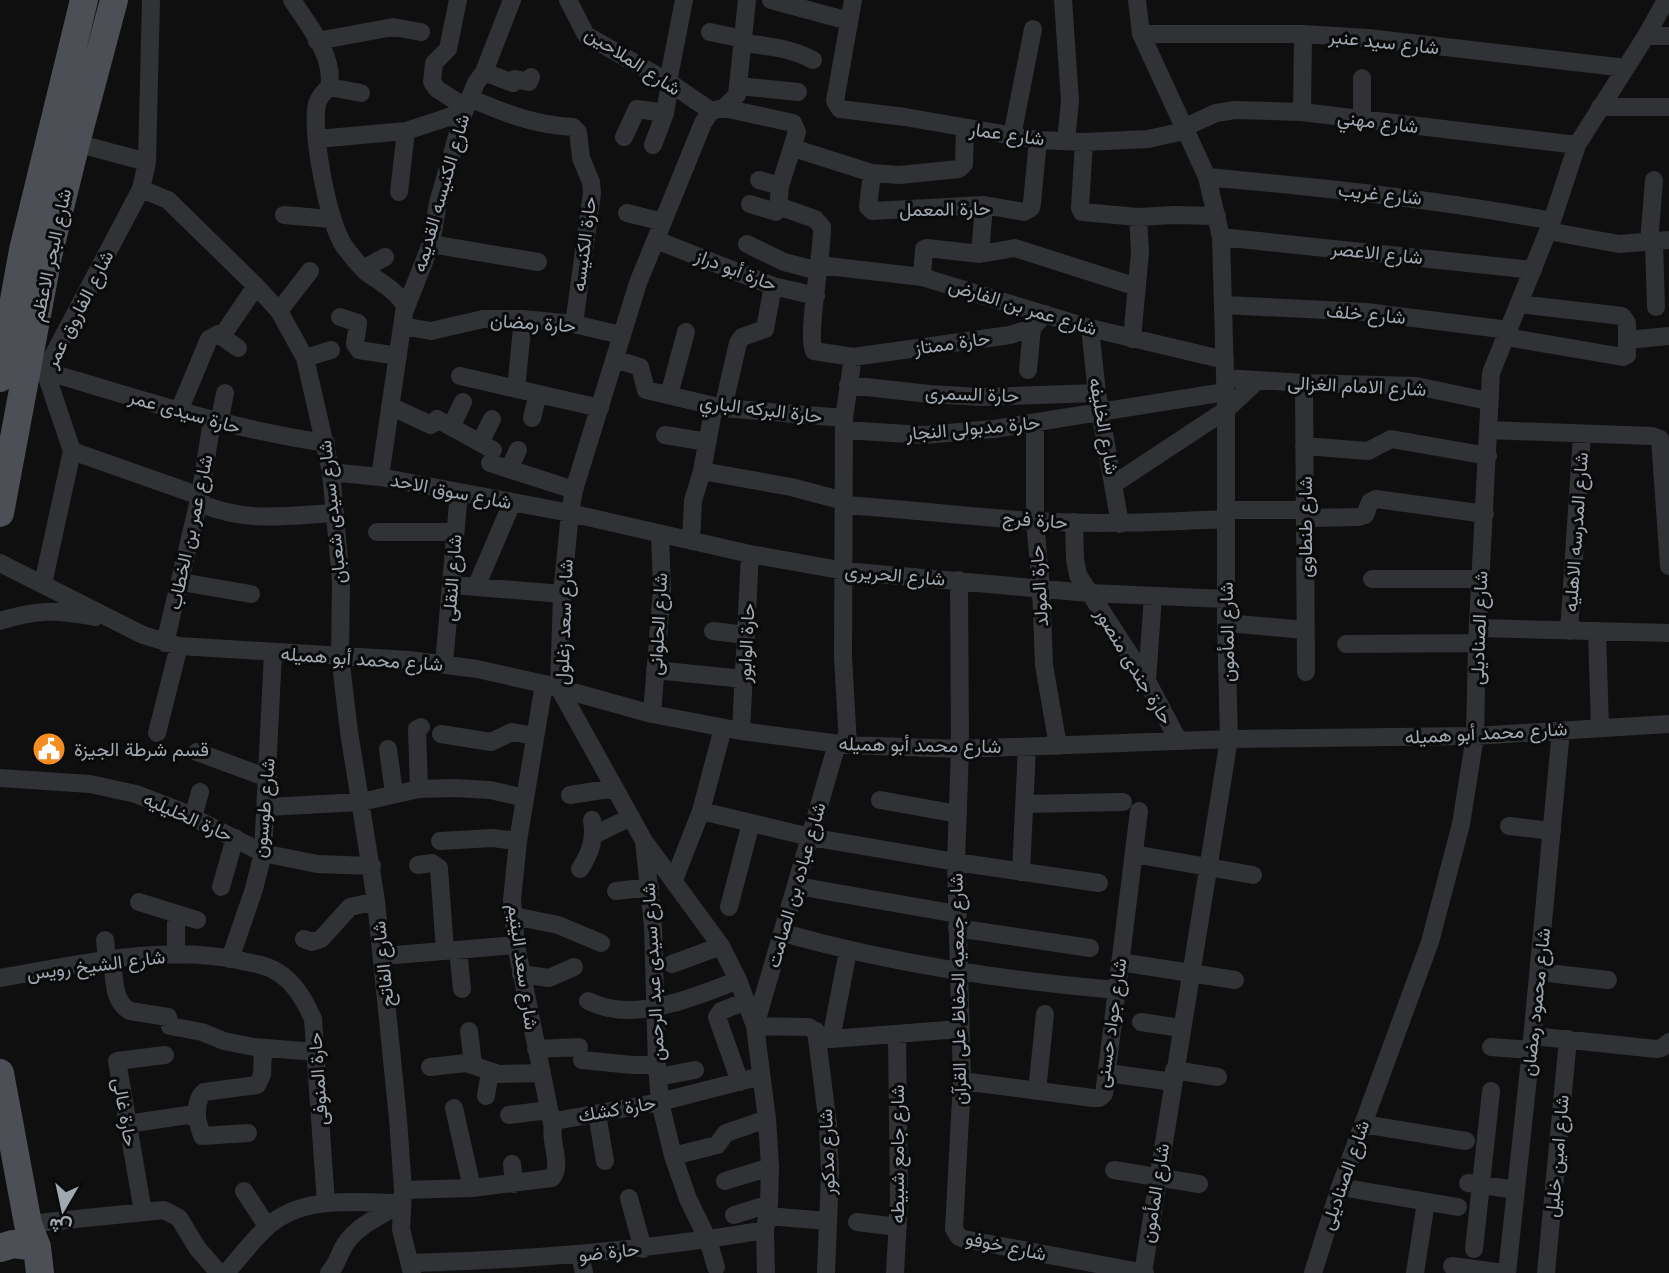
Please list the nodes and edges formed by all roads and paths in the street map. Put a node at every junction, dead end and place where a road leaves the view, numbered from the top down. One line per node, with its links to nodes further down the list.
1 (84, 0): 116 (main road, شارع البحر الاعظم)
2 (114, 0): 50 (main road, شارع البحر الاعظم)
3 (151, 0): 54 (street)
4 (292, 0): 23 (street)
5 (458, 0): 35 (street)
6 (512, 0): 27 (street, شارع الكنيسه القديمه)
7 (568, 0): 30 (street, شارع الملاحين)
8 (684, 0): 30 (street)
9 (747, 0): 24 (street, شارع سعد زغلول)
10 (771, 0): 15 (street)
11 (853, 0): 15 (street)
12 (1063, 0): 49 (street)
13 (1137, 0): 19 (street, شارع المأمون)
14 (1666, 0): 21 (street, شارع الصناديلى)
15 (849, 22): 42 (street, شارع عمار)
16 (1033, 29): 45 (street)
17 (421, 32): 23 (street)
18 (710, 32): 24 (street)
19 (1141, 34): 20 (street, شارع سيد عنبر); 43 (street, شارع المأمون)
20 (1303, 34): 26 (street, شارع سيد عنبر); 39 (street)
21 (1646, 36): 22 (street); 26 (street, شارع الصناديلى)
22 (1669, 36)
23 (317, 41): 32 (street)
24 (743, 41): 25 (street); 31 (street, شارع سعد زغلول)
25 (813, 60)
26 (1626, 68): 36 (street, شارع الصناديلى)
27 (484, 72): 28 (street); 35 (street, شارع الكنيسه القديمه)
28 (531, 77)
29 (1362, 78): 41 (street)
30 (669, 83): 38 (street, شارع الملاحين); 40 (street)
31 (739, 86): 33 (street); 38 (street, شارع سعد زغلول)
32 (329, 87): 34 (street); 47 (street)
33 (798, 92)
34 (361, 93)
35 (466, 106): 44 (street); 75 (street, شارع الكنيسه القديمه); 97 (street, حارة الكنيسه)
36 (1600, 107): 37 (street); 52 (street, شارع الصناديلى)
37 (1669, 107)
38 (718, 110): 53 (street); 70 (street, شارع سعد زغلول)
39 (1302, 112): 41 (street, شارع مهني); 43 (street, شارع مهني)
40 (665, 113): 46 (street); 51 (street)
41 (1362, 120): 52 (street, شارع مهني)
42 (965, 128): 45 (street, شارع عمار); 55 (street)
43 (1183, 130): 49 (street, شارع عمار); 56 (street, شارع المأمون)
44 (406, 131): 47 (street); 61 (street)
45 (1012, 136): 48 (street, شارع عمار)
46 (624, 137)
47 (317, 139): 69 (street)
48 (1038, 140): 49 (street, شارع عمار); 63 (street, حارة المعمل)
49 (1075, 142): 68 (street)
50 (76, 143): 54 (street); 159 (main road, شارع البحر الاعظم)
51 (653, 145)
52 (1577, 145): 71 (street, شارع الصناديلى)
53 (793, 148): 55 (street); 59 (street)
54 (147, 162): 60 (street, شارع الفاروق عمر)
55 (872, 173): 63 (street, حارة المعمل)
56 (1207, 177): 67 (street, شارع المأمون); 71 (street, شارع غريب)
57 (758, 180): 59 (street)
58 (1654, 180): 74 (street)
59 (780, 186): 64 (street)
60 (141, 189): 85 (street, شارع سيدى شعبان); 114 (street, شارع الفاروق عمر)
61 (399, 192)
62 (750, 204): 64 (street)
63 (984, 205): 77 (street)
64 (777, 209): 80 (street)
65 (627, 213): 70 (street)
66 (284, 215): 69 (street)
67 (1217, 216): 68 (street); 72 (street, شارع المأمون)
68 (1138, 217): 87 (street)
69 (331, 219): 81 (street)
70 (663, 222): 73 (street, شارع سعد زغلول)
71 (1550, 226): 74 (street, شارع غريب); 82 (street, شارع الصناديلى)
72 (1221, 237): 82 (street, شارع الاعصر); 90 (street, شارع المأمون)
73 (656, 240): 86 (street, حارة أبو دراز); 102 (street, شارع سعد زغلول)
74 (1657, 241): 91 (street)
75 (432, 244): 79 (street); 95 (street, شارع الكنيسه القديمه)
76 (747, 244): 80 (street, شارع عمر بن الفارض)
77 (980, 254): 84 (street); 87 (street)
78 (385, 257): 81 (street)
79 (538, 262)
80 (819, 268): 84 (street, شارع عمر بن الفارض); 88 (street)
81 (363, 269): 95 (street)
82 (1532, 270): 89 (street, شارع الصناديلى)
83 (310, 271): 92 (street)
84 (922, 276): 93 (street, شارع عمر بن الفارض)
85 (256, 286): 92 (street, شارع سيدى شعبان); 103 (street)
86 (772, 286): 88 (street, حارة أبو دراز); 129 (street)
87 (1137, 288): 105 (street)
88 (816, 296): 110 (street, حارة ممتاز)
89 (1519, 303): 101 (street, شارع الصناديلى); 106 (street)
90 (1224, 305): 101 (street, شارع خلف); 120 (street, شارع المأمون)
91 (1656, 307)
92 (279, 311): 111 (street, شارع سيدى شعبان)
93 (1045, 314): 98 (street); 99 (street, شارع عمر بن الفارض)
94 (340, 317): 109 (street)
95 (404, 318): 96 (street, حارة رمضان); 109 (street, شارع الكنيسه القديمه)
96 (523, 319): 97 (street, حارة رمضان); 121 (street)
97 (575, 324): 102 (street, حارة رمضان)
98 (1032, 328): 110 (street, حارة ممتاز); 113 (street)
99 (1090, 328): 105 (street, شارع عمر بن الفارض); 123 (street, شارع الخليفه)
100 (686, 332): 125 (street)
101 (1507, 333): 106 (street, شارع خلف); 126 (street, شارع الصناديلى)
102 (621, 335): 112 (street, شارع سعد زغلول)
103 (222, 336): 107 (street); 131 (street)
104 (1669, 336): 106 (street)
105 (1132, 339): 120 (street, شارع عمر بن الفارض)
106 (1628, 340)
107 (238, 348)
108 (331, 350): 111 (street)
109 (398, 356): 128 (street, شارع الكنيسه القديمه)
110 (853, 357): 119 (street, شارع عباده بن الصامت)
111 (306, 358): 143 (street, شارع سيدى شعبان)
112 (615, 359): 125 (street, حارة البركه الباري); 130 (street, شارع سعد زغلول)
113 (1028, 370)
114 (45, 371): 131 (street, حارة سيدى عمر); 146 (street, شارع الفاروق عمر)
115 (460, 376): 121 (street)
116 (0, 378)
117 (1257, 381): 118 (street, شارع الامام الغزالى); 120 (street); 120 (street, شارع الامام الغزالى)
118 (1304, 383): 126 (street, شارع الامام الغزالى); 144 (street, شارع طنطاوى)
119 (848, 384): 123 (street, حارة السمرى); 136 (street, شارع عباده بن الصامت)
120 (1225, 385): 132 (street, حارة مدبولى النجار); 153 (street); 162 (street, شارع المأمون)
121 (516, 389): 124 (street)
122 (225, 393): 135 (street, شارع عمر بن الخطاب)
123 (1097, 393): 132 (street, شارع الخليفه)
124 (538, 394): 130 (street); 133 (street)
125 (669, 395): 129 (street, حارة البركه الباري)
126 (1488, 401): 139 (street, شارع الصناديلى)
127 (463, 402): 138 (street)
128 (390, 407): 138 (street); 152 (street, شارع الكنيسه القديمه)
129 (718, 407): 136 (street, حارة البركه الباري); 142 (street)
130 (600, 408): 154 (street, شارع سعد زغلول)
131 (179, 411): 135 (street, حارة سيدى عمر)
132 (1101, 412): 137 (street, حارة مدبولى النجار); 153 (street, شارع الخليفه)
133 (532, 418)
134 (492, 419): 147 (street)
135 (216, 422): 143 (street, حارة سيدى عمر); 156 (street, شارع عمر بن الخطاب)
136 (844, 424): 137 (street, حارة مدبولى النجار); 158 (street, شارع عباده بن الصامت)
137 (1035, 424): 165 (street, حارة المولد)
138 (451, 427): 147 (street)
139 (1488, 430): 140 (street); 148 (street, شارع الصناديلى)
140 (1582, 434): 174 (street); 194 (street, شارع المدرسه الاهليه)
141 (664, 435): 142 (street)
142 (707, 442): 150 (street)
143 (326, 443): 151 (street, شارع سيدى شعبان)
144 (1304, 446): 148 (street); 163 (street, شارع طنطاوى)
145 (518, 450): 149 (street)
146 (72, 451): 156 (street); 180 (street)
147 (488, 452): 149 (street)
148 (1488, 456): 164 (street, شارع الصناديلى)
149 (509, 469): 154 (street)
150 (702, 471): 158 (street, حارة فرج); 171 (street)
151 (331, 472): 152 (street, شارع سوق الاحد); 160 (street, شارع سيدى شعبان)
152 (380, 477): 155 (street, شارع سوق الاحد)
153 (1114, 484): 167 (street, شارع الخليفه)
154 (574, 491): 161 (street, شارع سعد زغلول)
155 (459, 492): 157 (street, شارع سوق الاحد); 169 (street, شارع النقلى)
156 (199, 499): 160 (street); 179 (street, شارع عمر بن الخطاب)
157 (512, 503): 161 (street, شارع سوق الاحد); 182 (street)
158 (844, 503): 165 (street, حارة فرج); 175 (street, شارع عباده بن الصامت)
159 (0, 513)
160 (335, 513): 202 (street, شارع سيدى شعبان)
161 (570, 513): 170 (street, شارع الحريرى); 186 (street, شارع سعد زغلول)
162 (1226, 514): 163 (street, حارة فرج); 167 (street, حارة فرج); 188 (street, شارع المأمون)
163 (1305, 514): 164 (street, حارة فرج); 192 (street, شارع طنطاوى)
164 (1485, 514): 177 (street, شارع الصناديلى)
165 (1035, 521): 166 (street, حارة فرج); 183 (street, حارة المولد)
166 (1074, 522): 167 (street, حارة فرج); 184 (street, حارة جندى منصور)
167 (1120, 523)
168 (377, 532): 169 (street)
169 (455, 532): 181 (street, شارع النقلى)
170 (660, 535): 171 (street, شارع الحريرى); 204 (street, شارع الحلوانى)
171 (691, 541): 172 (street, شارع الحريرى)
172 (750, 554): 175 (street, شارع الحريرى); 197 (street, حارة الوابور)
173 (0, 563): 180 (street, شارع محمد أبو هميله)
174 (1669, 566)
175 (845, 571): 178 (street, شارع الحريرى); 221 (street, شارع عباده بن الصامت)
176 (1372, 579): 177 (street)
177 (1481, 579): 198 (street, شارع الصناديلى)
178 (959, 580): 183 (street, شارع الحريرى); 224 (street, شارع جمعيه الحفاظ على القرآن)
179 (181, 582): 185 (street); 199 (street, شارع عمر بن الخطاب)
180 (43, 584): 190 (street, شارع محمد أبو هميله)
181 (452, 585): 182 (street); 203 (street, شارع النقلى)
182 (476, 587): 186 (street)
183 (1041, 589): 184 (street, شارع الحريرى); 222 (street, حارة المولد)
184 (1089, 593): 187 (street, شارع الحريرى); 207 (street, حارة جندى منصور)
185 (251, 594)
186 (562, 594): 208 (street, شارع سعد زغلول)
187 (1153, 596): 188 (street, شارع الحريرى); 207 (street)
188 (1226, 599): 191 (street, شارع المأمون)
189 (0, 621): 190 (street, شارع محمد أبو هميله)
190 (116, 621): 199 (street, شارع محمد أبو هميله)
191 (1226, 623): 192 (street); 219 (street, شارع المأمون)
192 (1306, 630): 205 (street, شارع طنطاوى)
193 (713, 631): 197 (street)
194 (1569, 631): 195 (street); 198 (street)
195 (1597, 631): 196 (street); 212 (street)
196 (1668, 633)
197 (746, 635): 206 (street, حارة الوابور)
198 (1478, 636): 200 (street); 218 (street, شارع الصناديلى)
199 (172, 644): 201 (street, شارع محمد أبو هميله); 215 (street)
200 (1346, 644)
201 (273, 653): 202 (street, شارع محمد أبو هميله); 228 (street, شارع طوسون)
202 (340, 656): 203 (street, شارع محمد أبو هميله); 236 (street, شارع الفاتح)
203 (444, 664): 208 (street, شارع محمد أبو هميله)
204 (655, 670): 206 (street); 209 (street, شارع الحلوانى)
205 (1306, 672)
206 (744, 679): 213 (street, حارة الوابور)
207 (1147, 681): 220 (street, حارة جندى منصور)
208 (551, 686): 209 (street, شارع محمد أبو هميله); 217 (street, شارع سعد اليتيم); 229 (street, شارع سعد زغلول)
209 (652, 714): 213 (street, شارع محمد أبو هميله)
210 (1669, 723): 212 (street, شارع محمد أبو هميله)
211 (421, 727): 230 (street)
212 (1600, 727): 214 (street, شارع محمد أبو هميله)
213 (732, 729): 221 (street, شارع محمد أبو هميله); 240 (street, حارة الوابور)
214 (1561, 730): 218 (street, شارع محمد أبو هميله); 247 (street, شارع محمود رمضان)
215 (157, 733)
216 (441, 734): 217 (street)
217 (535, 736): 234 (street, شارع سعد اليتيم)
218 (1475, 736): 219 (street, شارع محمد أبو هميله); 345 (street, شارع الصناديلى)
219 (1228, 739): 220 (street, شارع محمد أبو هميله); 258 (street, شارع المأمون)
220 (1178, 740): 222 (street, شارع محمد أبو هميله)
221 (842, 745): 224 (street, شارع محمد أبو هميله); 248 (street, شارع عباده بن الصامت)
222 (1058, 746): 223 (street, شارع محمد أبو هميله)
223 (1027, 747): 224 (street, شارع محمد أبو هميله); 238 (street)
224 (960, 748): 242 (street, شارع جمعيه الحفاظ على القرآن)
225 (388, 749): 232 (street)
226 (197, 752): 228 (street)
227 (0, 778): 243 (street, حارة الخليليه)
228 (268, 778): 239 (street, شارع طوسون)
229 (615, 788): 233 (street); 244 (street, شارع سعد زغلول)
230 (419, 789): 232 (street); 234 (street)
231 (200, 792): 243 (street)
232 (394, 793): 236 (street)
233 (570, 795)
234 (525, 798): 251 (street, شارع سعد اليتيم)
235 (880, 800): 242 (street)
236 (361, 802): 239 (street); 257 (street, شارع الفاتح)
237 (1123, 803): 238 (street)
238 (1025, 804): 260 (street)
239 (267, 807): 253 (street, شارع طوسون)
240 (701, 811): 245 (street); 262 (street, حارة الوابور)
241 (1139, 811): 254 (street, شارع جواد حسنى)
242 (958, 814): 255 (street, شارع جمعيه الحفاظ على القرآن)
243 (192, 817): 249 (street, حارة الخليليه)
244 (631, 817): 252 (street, شارع سعد زغلول); 259 (street)
245 (751, 823): 248 (street); 270 (street)
246 (1509, 826): 247 (street)
247 (1552, 831): 293 (street, شارع محمود رمضان)
248 (810, 837): 255 (street); 264 (street, شارع عباده بن الصامت)
249 (236, 838): 253 (street, حارة الخليليه); 265 (street)
250 (440, 841): 251 (street)
251 (518, 841): 272 (street, شارع سعد اليتيم)
252 (644, 841): 262 (street, شارع سعد زغلول); 266 (street, شارع سيدى عبد الرحمن)
253 (263, 853): 257 (street, حارة الخليليه); 286 (street, شارع طوسون)
254 (1133, 855): 258 (street); 288 (street, شارع جواد حسنى)
255 (956, 862): 260 (street); 274 (street, شارع جمعيه الحفاظ على القرآن)
256 (418, 864): 282 (street)
257 (372, 866): 268 (street, شارع الفاتح)
258 (1208, 867): 261 (street); 294 (street, شارع المأمون)
259 (580, 869)
260 (1021, 872): 263 (street)
261 (1253, 875)
262 (674, 880): 280 (street, شارع سعد زغلول)
263 (1099, 883)
264 (797, 886): 274 (street); 275 (street, شارع عباده بن الصامت)
265 (221, 887)
266 (650, 887): 267 (street); 304 (street, شارع سيدى عبد الرحمن)
267 (616, 891)
268 (376, 901): 276 (street); 285 (street, شارع الفاتح)
269 (139, 902): 271 (street)
270 (729, 907)
271 (176, 914): 273 (street); 284 (street)
272 (514, 916): 278 (street); 279 (street, شارع سعد اليتيم)
273 (197, 920)
274 (957, 921): 281 (street); 292 (street, شارع جمعيه الحفاظ على القرآن)
275 (783, 933): 283 (street); 307 (street, شارع عباده بن الصامت)
276 (304, 939)
277 (105, 940): 287 (street)
278 (601, 943)
279 (516, 945): 282 (street); 295 (street, شارع سعد اليتيم)
280 (721, 946): 289 (street); 297 (street, شارع سعد زغلول)
281 (1090, 948)
282 (451, 950): 285 (street); 300 (street)
283 (848, 951): 292 (street); 311 (street, شارع مدكور)
284 (176, 955): 286 (street, شارع الشيخ رويس); 287 (street, شارع الشيخ رويس)
285 (383, 956): 362 (street, شارع الفاتح)
286 (230, 959): 291 (street, شارع الشيخ رويس)
287 (110, 960): 296 (street, شارع الشيخ رويس); 317 (street)
288 (1120, 962): 294 (street); 301 (street, شارع جواد حسنى)
289 (672, 964)
290 (575, 967): 295 (street)
291 (274, 970): 319 (street, حارة المنوفى)
292 (958, 972): 301 (street); 309 (street, شارع جمعيه الحفاظ على القرآن)
293 (1539, 972): 299 (street); 314 (street, شارع محمود رمضان)
294 (1190, 973): 298 (street); 308 (street, شارع المأمون)
295 (521, 974): 318 (street, شارع سعد اليتيم)
296 (0, 978)
297 (738, 980): 302 (street, شارع سعد زغلول); 304 (street)
298 (1235, 980)
299 (1608, 981)
300 (462, 989)
301 (1116, 990): 328 (street, شارع جواد حسنى)
302 (746, 1001): 307 (street, شارع سعد زغلول); 332 (street)
303 (588, 1002): 304 (street)
304 (655, 1006): 324 (street, شارع سيدى عبد الرحمن)
305 (1045, 1014): 334 (street)
306 (1141, 1022): 308 (street)
307 (755, 1026): 311 (street); 329 (street, شارع سعد زغلول)
308 (1181, 1028): 330 (street, شارع المأمون)
309 (960, 1029): 312 (street); 333 (street, شارع جمعيه الحفاظ على القرآن)
310 (469, 1031): 321 (street)
311 (823, 1035): 312 (street); 370 (street, شارع مدكور)
312 (897, 1035): 373 (street, شارع جامع شبيطه)
313 (1568, 1039): 314 (street); 315 (street); 396 (street, شارع امين خليل)
314 (1532, 1043): 316 (street); 360 (street, شارع محمود رمضان)
315 (1668, 1044)
316 (1492, 1047)
317 (263, 1048): 319 (street); 342 (street)
318 (536, 1049): 324 (street); 327 (street, شارع سعد اليتيم)
319 (316, 1052): 365 (street, حارة المنوفى)
320 (165, 1055): 344 (street, حارة غالى)
321 (473, 1064): 322 (street); 325 (street)
322 (430, 1067)
323 (695, 1070): 324 (street)
324 (657, 1071): 337 (street, شارع سيدى عبد الرحمن)
325 (490, 1072): 327 (street); 336 (street)
326 (0, 1073): 377 (main road)
327 (541, 1073): 341 (street, شارع سعد اليتيم)
328 (1107, 1073): 330 (street); 334 (street, شارع جواد حسنى)
329 (761, 1076): 332 (street, حارة كشك); 343 (street, شارع سعد زغلول)
330 (1174, 1076): 331 (street); 353 (street, شارع المأمون)
331 (1218, 1077)
332 (740, 1082): 337 (street, حارة كشك)
333 (962, 1082): 334 (street, شارع جواد حسنى); 374 (street, شارع جمعيه الحفاظ على القرآن)
334 (1037, 1091)
335 (1491, 1091): 356 (street)
336 (486, 1096)
337 (660, 1102): 339 (street, حارة كشك); 348 (street, شارع سيدى عبد الرحمن)
338 (454, 1108): 359 (street)
339 (597, 1114): 341 (street, حارة كشك); 349 (street)
340 (509, 1115): 341 (street, حارة كشك)
341 (551, 1117): 357 (street, حارة كشك)
342 (197, 1119): 344 (street); 346 (street)
343 (767, 1119): 348 (street); 351 (street, شارع سعد زغلول)
344 (127, 1124): 367 (street, حارة غالى)
345 (1363, 1124): 347 (street); 358 (street, شارع الصناديلى)
346 (248, 1133)
347 (1466, 1141)
348 (673, 1156): 375 (street, شارع سيدى عبد الرحمن)
349 (605, 1161)
350 (512, 1164): 357 (street)
351 (770, 1167): 354 (street); 369 (street, شارع سعد زغلول)
352 (1114, 1170): 353 (street)
353 (1157, 1177): 355 (street); 392 (street, شارع المأمون)
354 (725, 1181)
355 (1199, 1184)
356 (1474, 1184): 360 (street); 380 (street)
357 (514, 1185): 359 (street, حارة كشك)
358 (1340, 1187): 364 (street); 393 (street, شارع الصناديلى)
359 (472, 1188): 362 (street, حارة كشك)
360 (1516, 1190): 395 (street, شارع محمود رمضان)
361 (244, 1191): 372 (street)
362 (402, 1197): 365 (street, حارة كشك); 384 (street, شارع الفاتح); 385 (street)
363 (629, 1198): 379 (street)
364 (1426, 1202): 366 (street); 394 (street)
365 (326, 1203): 372 (street, حارة كشك)
366 (1458, 1207)
367 (144, 1212): 377 (street); 378 (street)
368 (734, 1215): 369 (street)
369 (767, 1217): 370 (street); 375 (street, حارة ضو); 389 (street, شارع سعد زغلول)
370 (828, 1221): 390 (street, شارع مدكور)
371 (857, 1222): 373 (street)
372 (267, 1226): 388 (street, حارة كشك)
373 (898, 1227): 391 (street, شارع جامع شبيطه)
374 (954, 1229): 392 (street, شارع خوفو)
375 (708, 1240): 379 (street, حارة ضو); 382 (street, شارع سيدى عبد الرحمن)
376 (0, 1248): 377 (main road)
377 (35, 1248)
378 (198, 1249): 386 (street); 387 (street)
379 (643, 1249): 381 (street, حارة ضو)
380 (1474, 1249)
381 (582, 1264): 384 (street, حارة ضو)
382 (716, 1266)
383 (1452, 1266): 395 (street)
384 (411, 1268)
385 (336, 1271)
386 (198, 1273)
387 (219, 1273)
388 (226, 1273)
389 (766, 1273)
390 (826, 1273)
391 (895, 1273)
392 (1144, 1273)
393 (1313, 1273)
394 (1415, 1273)
395 (1505, 1273)
396 (1546, 1273)

